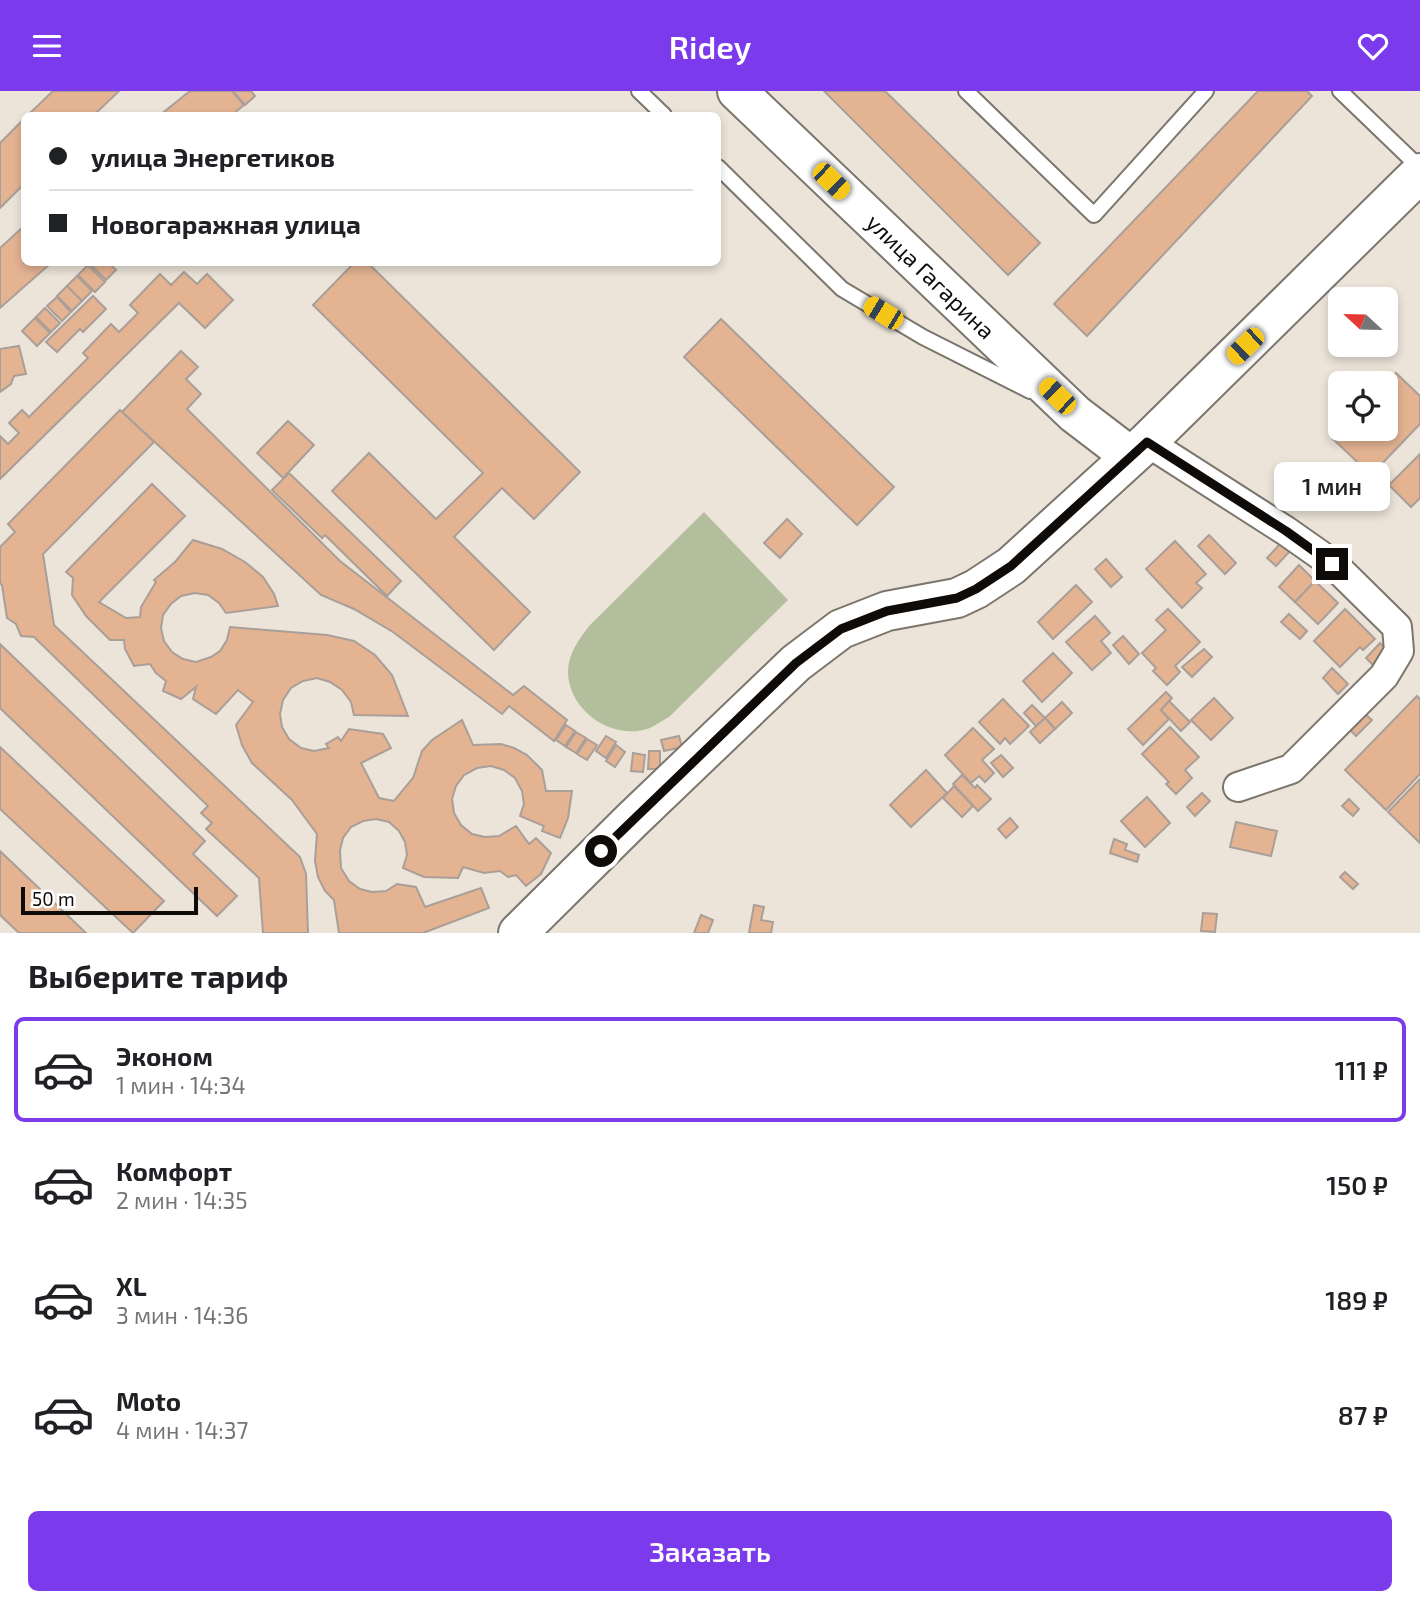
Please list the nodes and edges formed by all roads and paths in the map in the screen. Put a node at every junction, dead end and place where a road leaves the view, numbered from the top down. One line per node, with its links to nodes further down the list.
1 (639, 91): 6 (lane)
2 (737, 91): 10 (street, улица Гагарина)
3 (966, 91): 4 (lane)
4 (1206, 91)
5 (1340, 91): 7 (lane)
6 (661, 112)
7 (1420, 168)
8 (721, 170): 10 (lane)
9 (1420, 173): 11 (street)
10 (1075, 414): 11 (street, улица Гагарина)
11 (1138, 449): 12 (street); 13 (street)
12 (1238, 787)
13 (519, 933)

